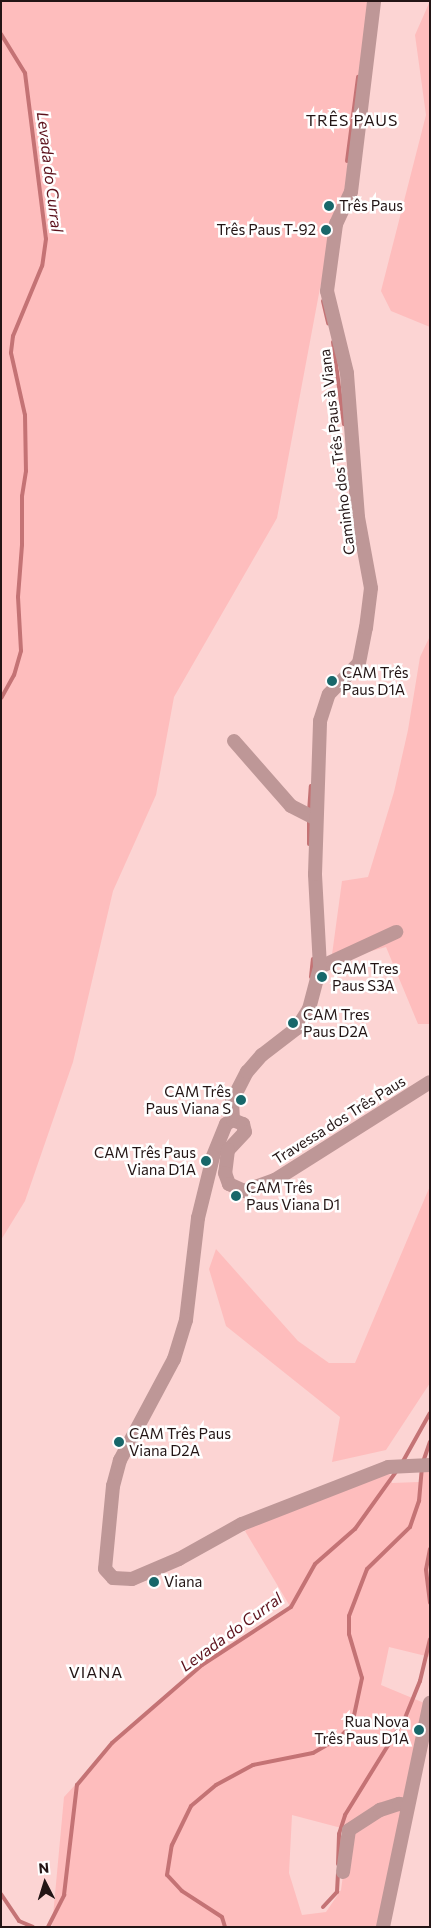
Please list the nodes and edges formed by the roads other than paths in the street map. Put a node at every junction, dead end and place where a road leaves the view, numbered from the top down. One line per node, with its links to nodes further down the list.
1 (374, 1): 3 (street, Caminho dos Três Paus à Viana)
2 (234, 741): 3 (street)
3 (316, 819): 5 (street, Caminho dos Três Paus à Viana)
4 (396, 932): 5 (street)
5 (320, 967): 7 (street, Caminho dos Três Paus à Viana)
6 (430, 1082): 7 (street, Travessa dos Três Paus)
7 (233, 1120): 8 (street, Caminho dos Três Paus à Viana)
8 (430, 1465)
9 (430, 1704): 10 (street)
10 (407, 1805): 11 (street); 12 (street)
11 (343, 1872)
12 (383, 1927)

